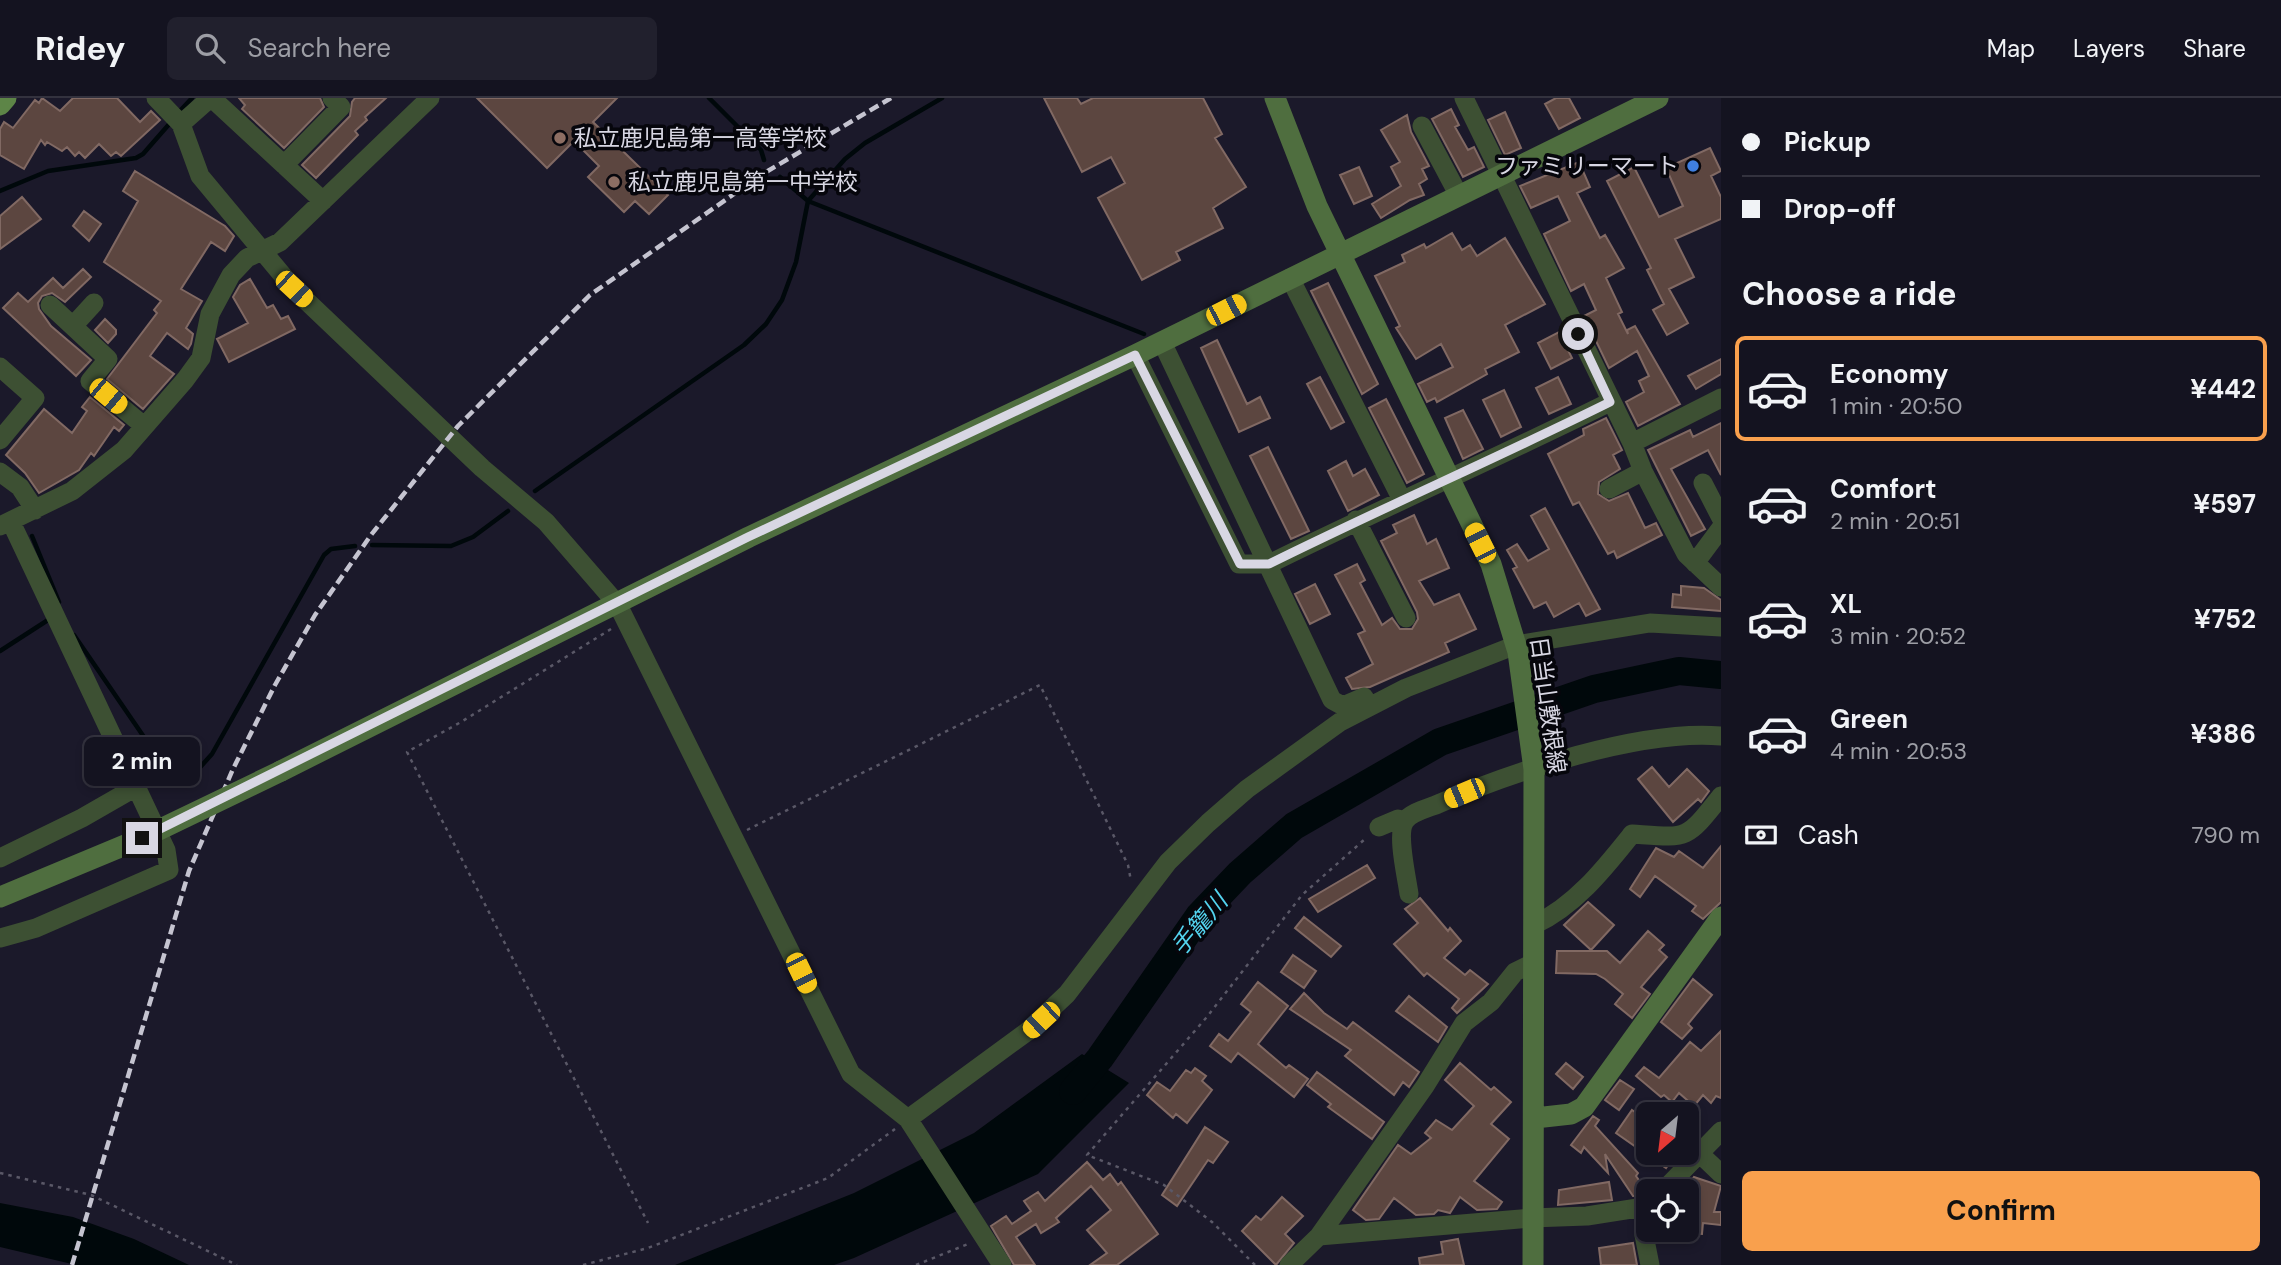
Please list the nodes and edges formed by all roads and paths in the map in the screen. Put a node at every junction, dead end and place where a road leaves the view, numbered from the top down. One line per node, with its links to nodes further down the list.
1 (6, 98): 8 (main road)
2 (156, 98): 9 (street)
3 (332, 98): 11 (street)
4 (430, 98): 14 (street)
5 (1275, 98): 16 (street, 日当山敷根線)
6 (1464, 98): 12 (street)
7 (1658, 98): 12 (street)
8 (0, 105)
9 (177, 119): 11 (street); 15 (street)
10 (1422, 126): 13 (street)
11 (284, 165): 14 (street)
12 (1502, 174): 13 (street); 25 (street)
13 (1458, 194): 16 (street)
14 (323, 201): 15 (street)
15 (264, 251): 26 (street); 43 (street)
16 (1342, 254): 17 (street); 31 (street, 日当山敷根線)
17 (1290, 278): 21 (street); 34 (street)
18 (94, 303): 20 (street)
19 (50, 305): 20 (street)
20 (73, 326): 26 (street)
21 (1162, 342): 22 (street); 41 (street)
22 (1135, 355): 41 (street); 43 (street)
23 (0, 367): 27 (street)
24 (1721, 398): 28 (street)
25 (1610, 402): 28 (street); 31 (street)
26 (144, 426): 35 (street)
27 (0, 440)
28 (1632, 443): 29 (street)
29 (1643, 471): 33 (street); 40 (street)
30 (0, 472): 35 (street)
31 (1448, 479): 34 (street); 46 (street, 日当山敷根線)
32 (1703, 483): 36 (street)
33 (1609, 489)
34 (1401, 498): 37 (street)
35 (36, 510): 38 (street)
36 (1721, 518)
37 (1356, 520): 41 (street); 44 (street)
38 (6, 524): 50 (street)
39 (1721, 528): 40 (street)
40 (1695, 563): 42 (street)
41 (1269, 564): 47 (street)
42 (1721, 587)
43 (622, 612): 54 (street); 58 (street, bridge); 73 (path)
44 (1406, 618)
45 (1721, 627): 46 (street)
46 (1517, 649): 47 (street); 49 (street, 日当山敷根線)
47 (1406, 688): 64 (street)
48 (1721, 736): 49 (street)
49 (1534, 766): 52 (street); 60 (street, 日当山敷根線)
50 (136, 787): 55 (street); 61 (street)
51 (1721, 796): 60 (street)
52 (1404, 821): 53 (street); 57 (street)
53 (1379, 827): 81 (path)
54 (735, 836): 56 (path); 64 (street)
55 (0, 858)
56 (1126, 890)
57 (1409, 894)
58 (0, 897)
59 (1721, 917): 63 (street)
60 (1534, 925): 62 (street, 日当山敷根線)
61 (0, 938)
62 (1534, 963): 63 (street, 日当山敷根線); 75 (street)
63 (1535, 1118): 72 (street, 日当山敷根線)
64 (910, 1122): 74 (street); 78 (path)
65 (1721, 1131): 66 (street)
66 (1699, 1153): 69 (street)
67 (1687, 1166): 70 (street)
68 (0, 1173): 77 (path)
69 (1721, 1174)
70 (1674, 1179)
71 (1636, 1207): 72 (street)
72 (1531, 1218): 75 (street); 83 (street, 日当山敷根線)
73 (648, 1223)
74 (980, 1234): 79 (path); 80 (street)
75 (1319, 1236): 82 (street)
76 (1645, 1242): 84 (street)
77 (237, 1265)
78 (583, 1265)
79 (916, 1265)
80 (1002, 1265)
81 (1255, 1265)
82 (1289, 1265)
83 (1532, 1265)
84 (1650, 1265)

